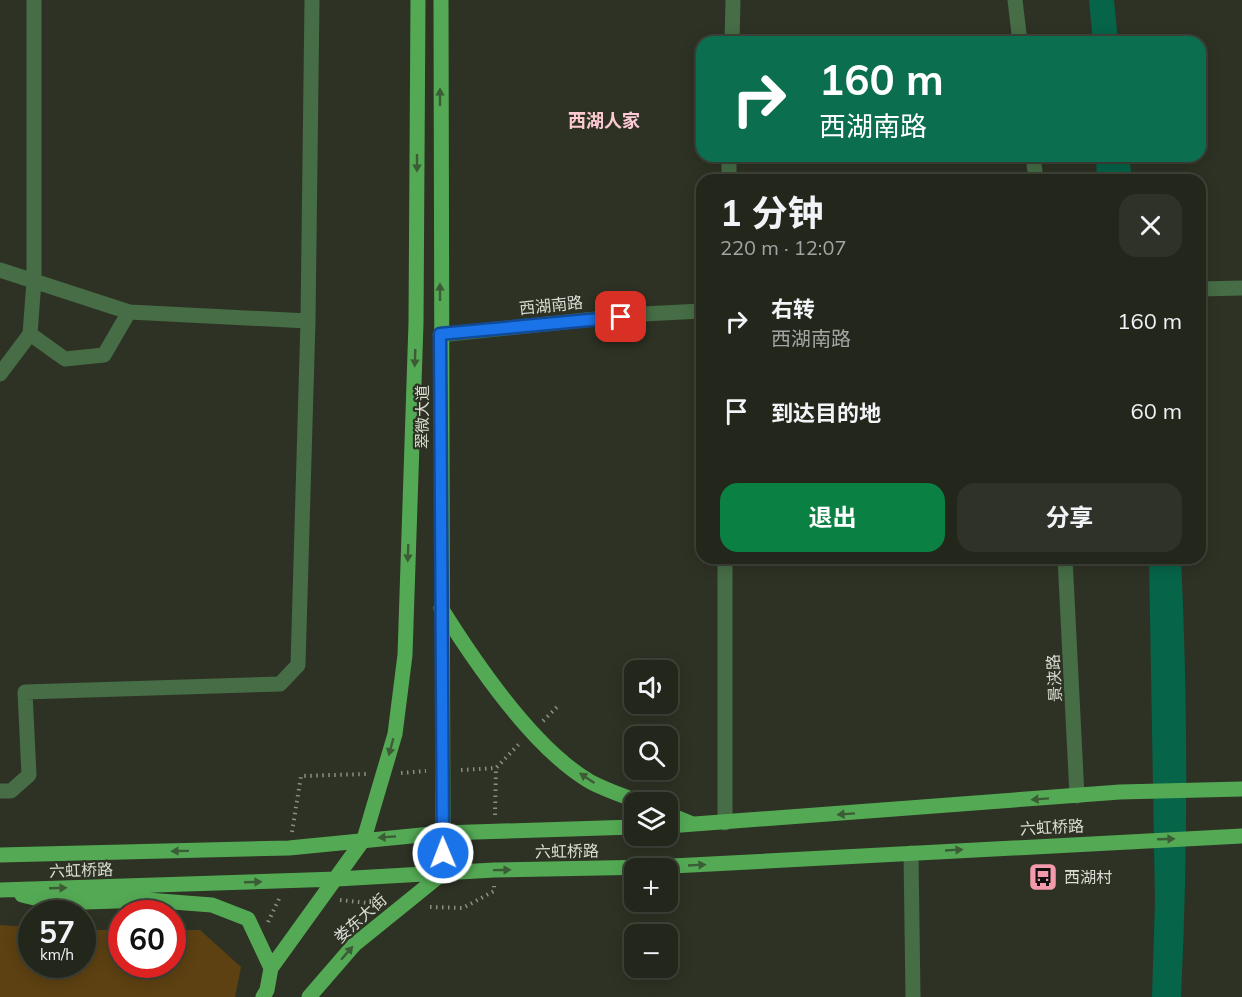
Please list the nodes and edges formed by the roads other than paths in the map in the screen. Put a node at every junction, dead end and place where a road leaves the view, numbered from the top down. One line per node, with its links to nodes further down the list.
1 (34, 0): 10 (street)
2 (312, 0): 15 (street)
3 (418, 0): 33 (main road, 翠微大道, one-way to 33)
4 (441, 0): 17 (main road, 翠微大道, one-way to 4)
5 (733, 0): 7 (street)
6 (1015, 0): 8 (street)
7 (732, 36)
8 (1019, 36)
9 (0, 270): 10 (street)
10 (34, 280): 14 (street); 16 (street)
11 (1242, 288): 12 (street)
12 (1206, 290)
13 (696, 311): 17 (street, 西湖南路)
14 (129, 312): 15 (street); 16 (street)
15 (308, 321): 23 (street)
16 (30, 334): 18 (street)
17 (440, 334): 21 (main road, 翠微大道)
18 (0, 374)
19 (725, 564): 27 (street)
20 (1065, 564): 25 (street, 景浃路)
21 (440, 607): 24 (main road, one-way to 21); 31 (main road, 翠微大道)
22 (1242, 789): 25 (main road, 六虹桥路)
23 (0, 791)
24 (624, 795)
25 (1077, 796): 27 (main road, 六虹桥路, one-way to 27)
26 (678, 818): 28 (main road)
27 (725, 823): 28 (main road, 六虹桥路)
28 (695, 825): 29 (main road, 六虹桥路)
29 (678, 826)
30 (624, 827): 31 (main road, 六虹桥路)
31 (442, 833): 33 (main road, 六虹桥路, one-way to 33); 36 (main road, 翠微大道)
32 (1242, 836): 34 (main road, 六虹桥路, one-way to 32)
33 (364, 839): 35 (main road, 六虹桥路, one-way to 35); 37 (main road, 翠微大道)
34 (911, 853): 36 (main road, 六虹桥路, one-way to 34); 42 (street)
35 (0, 855)
36 (443, 873): 37 (main road, 六虹桥路); 41 (main road, 娄东大街, one-way to 36)
37 (337, 879): 38 (main road, 六虹桥路, one-way to 37); 39 (main road)
38 (1, 890): 39 (main road)
39 (271, 968): 40 (main road)
40 (263, 997)
41 (309, 997)
42 (913, 997)

